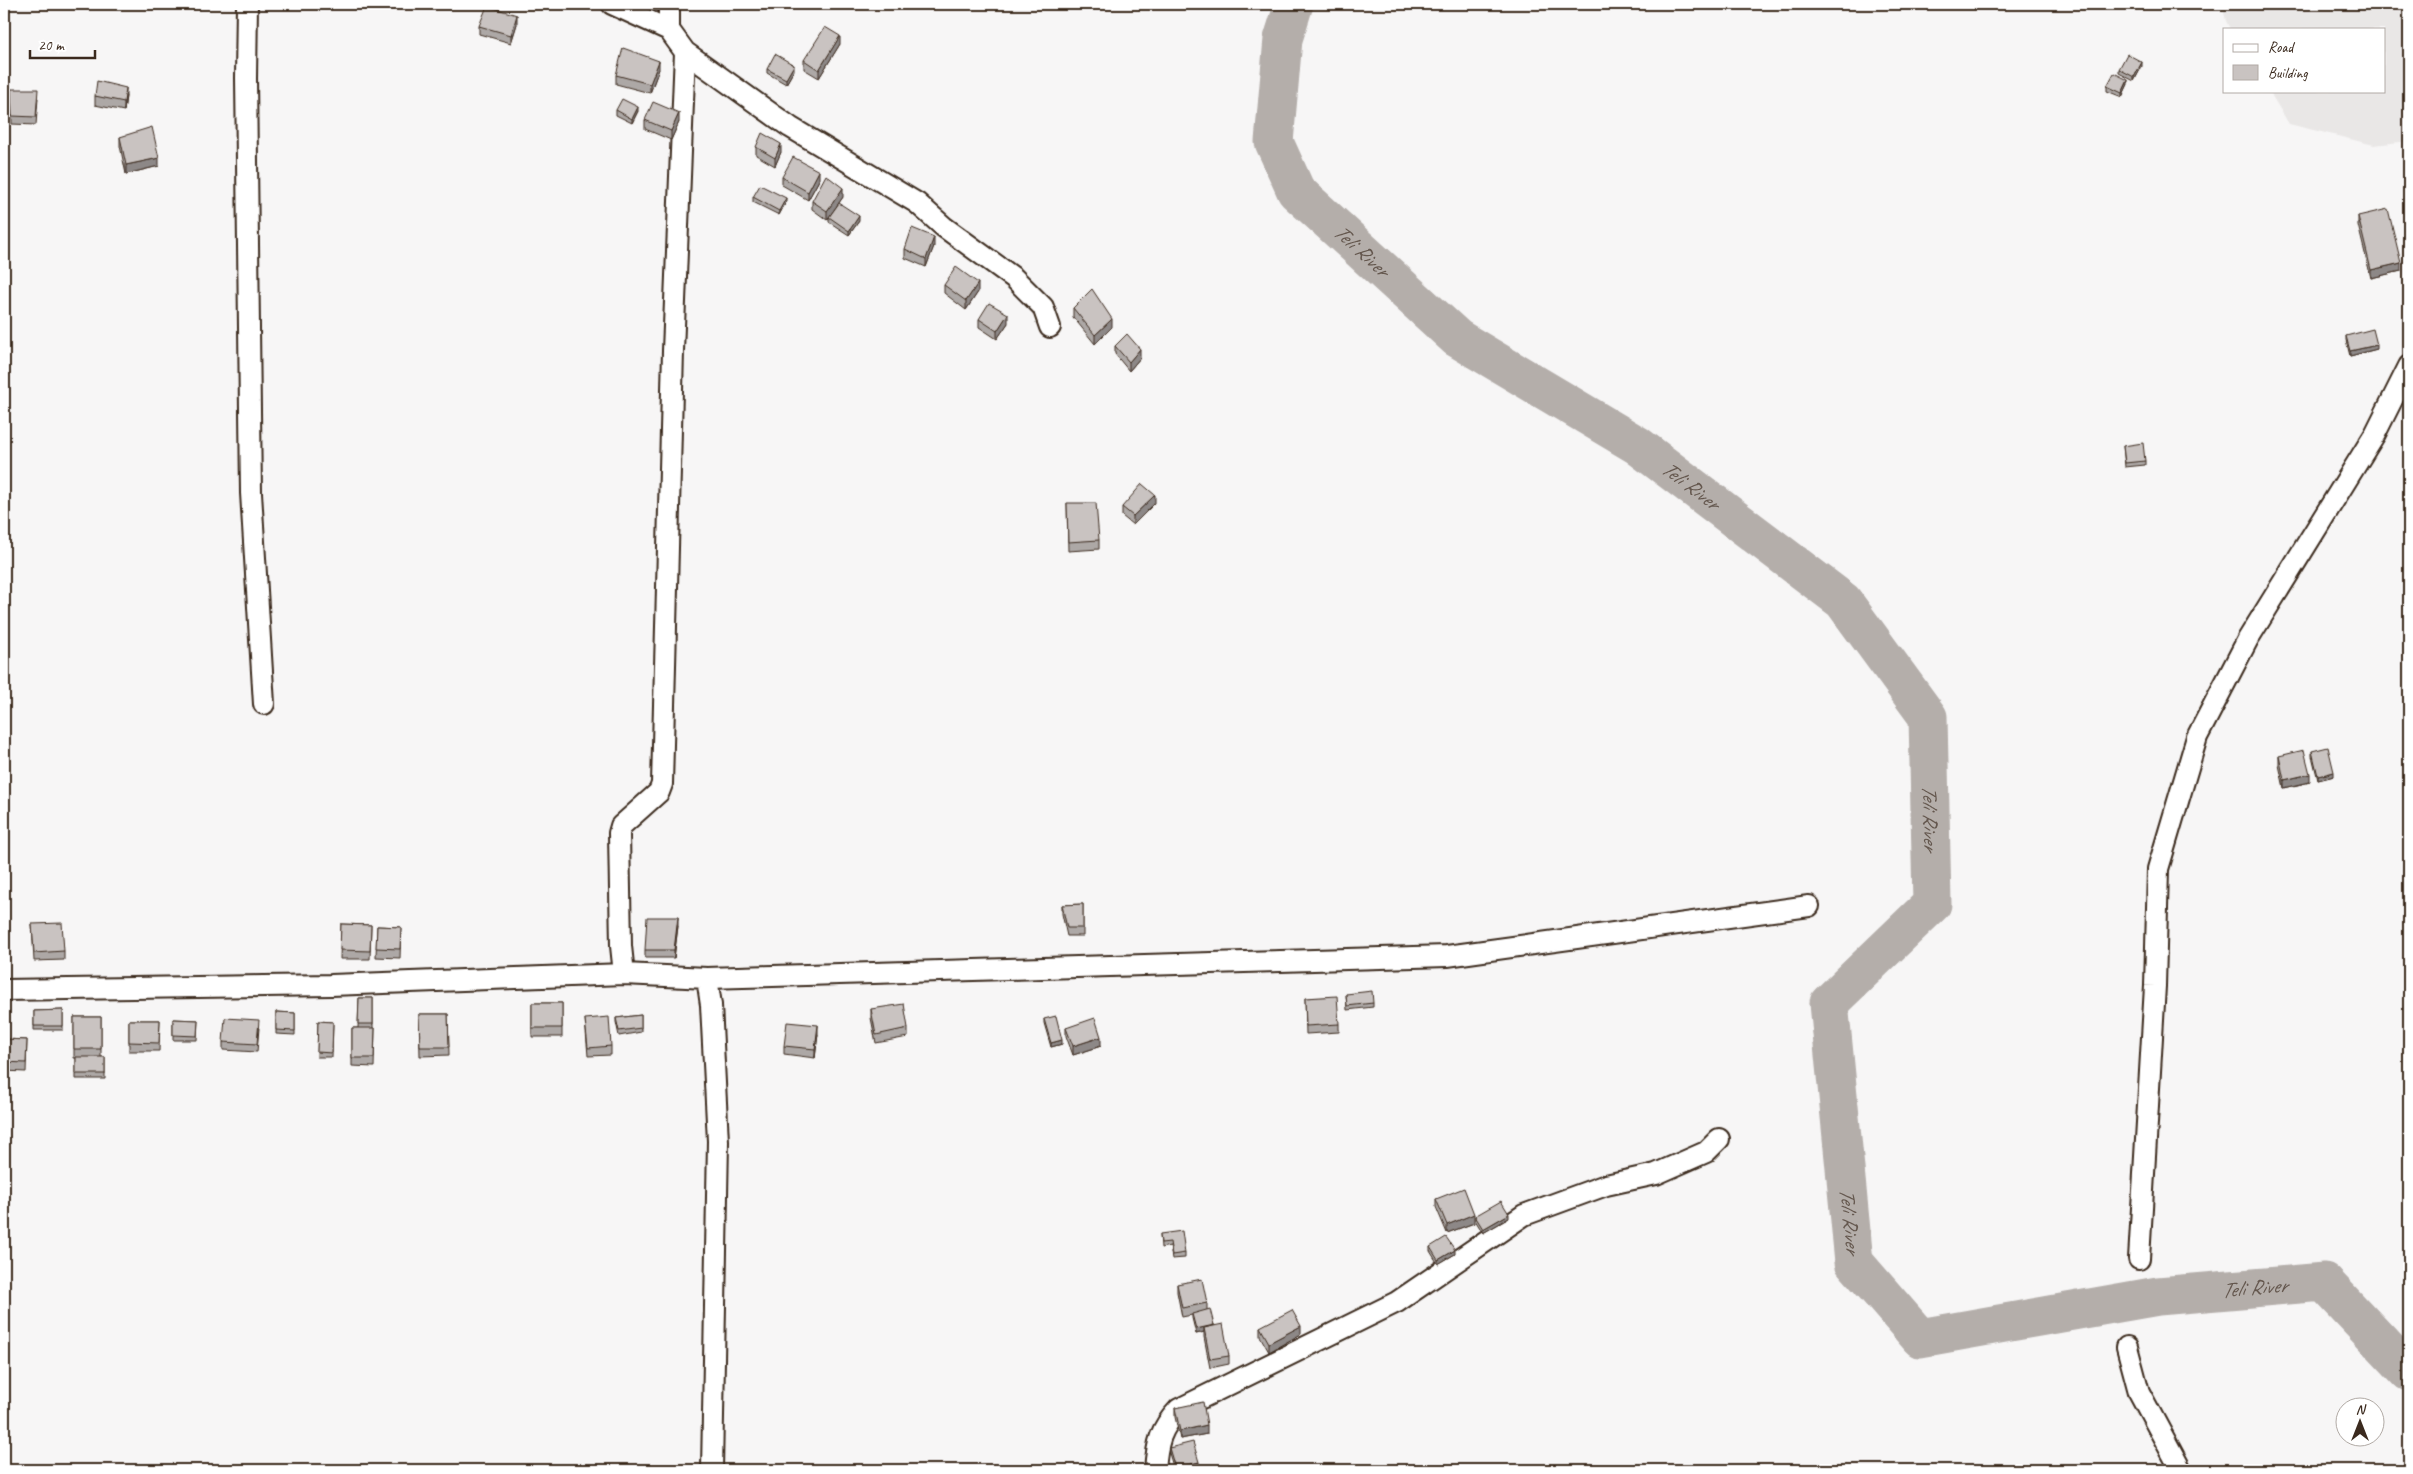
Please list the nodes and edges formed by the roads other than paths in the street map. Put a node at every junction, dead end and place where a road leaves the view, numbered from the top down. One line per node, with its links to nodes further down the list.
1 (247, 4): 8 (street)
2 (612, 4): 4 (street)
3 (669, 4): 4 (street)
4 (669, 30): 5 (street)
5 (685, 52): 6 (street); 10 (street)
6 (1050, 327)
7 (2409, 366): 14 (street)
8 (264, 704)
9 (1810, 906): 11 (street)
10 (624, 974): 11 (street); 12 (street)
11 (707, 978): 16 (street)
12 (4, 990)
13 (1718, 1139): 17 (street)
14 (2139, 1259)
15 (2127, 1347): 18 (street)
16 (712, 1470)
17 (1155, 1470)
18 (2181, 1470)

